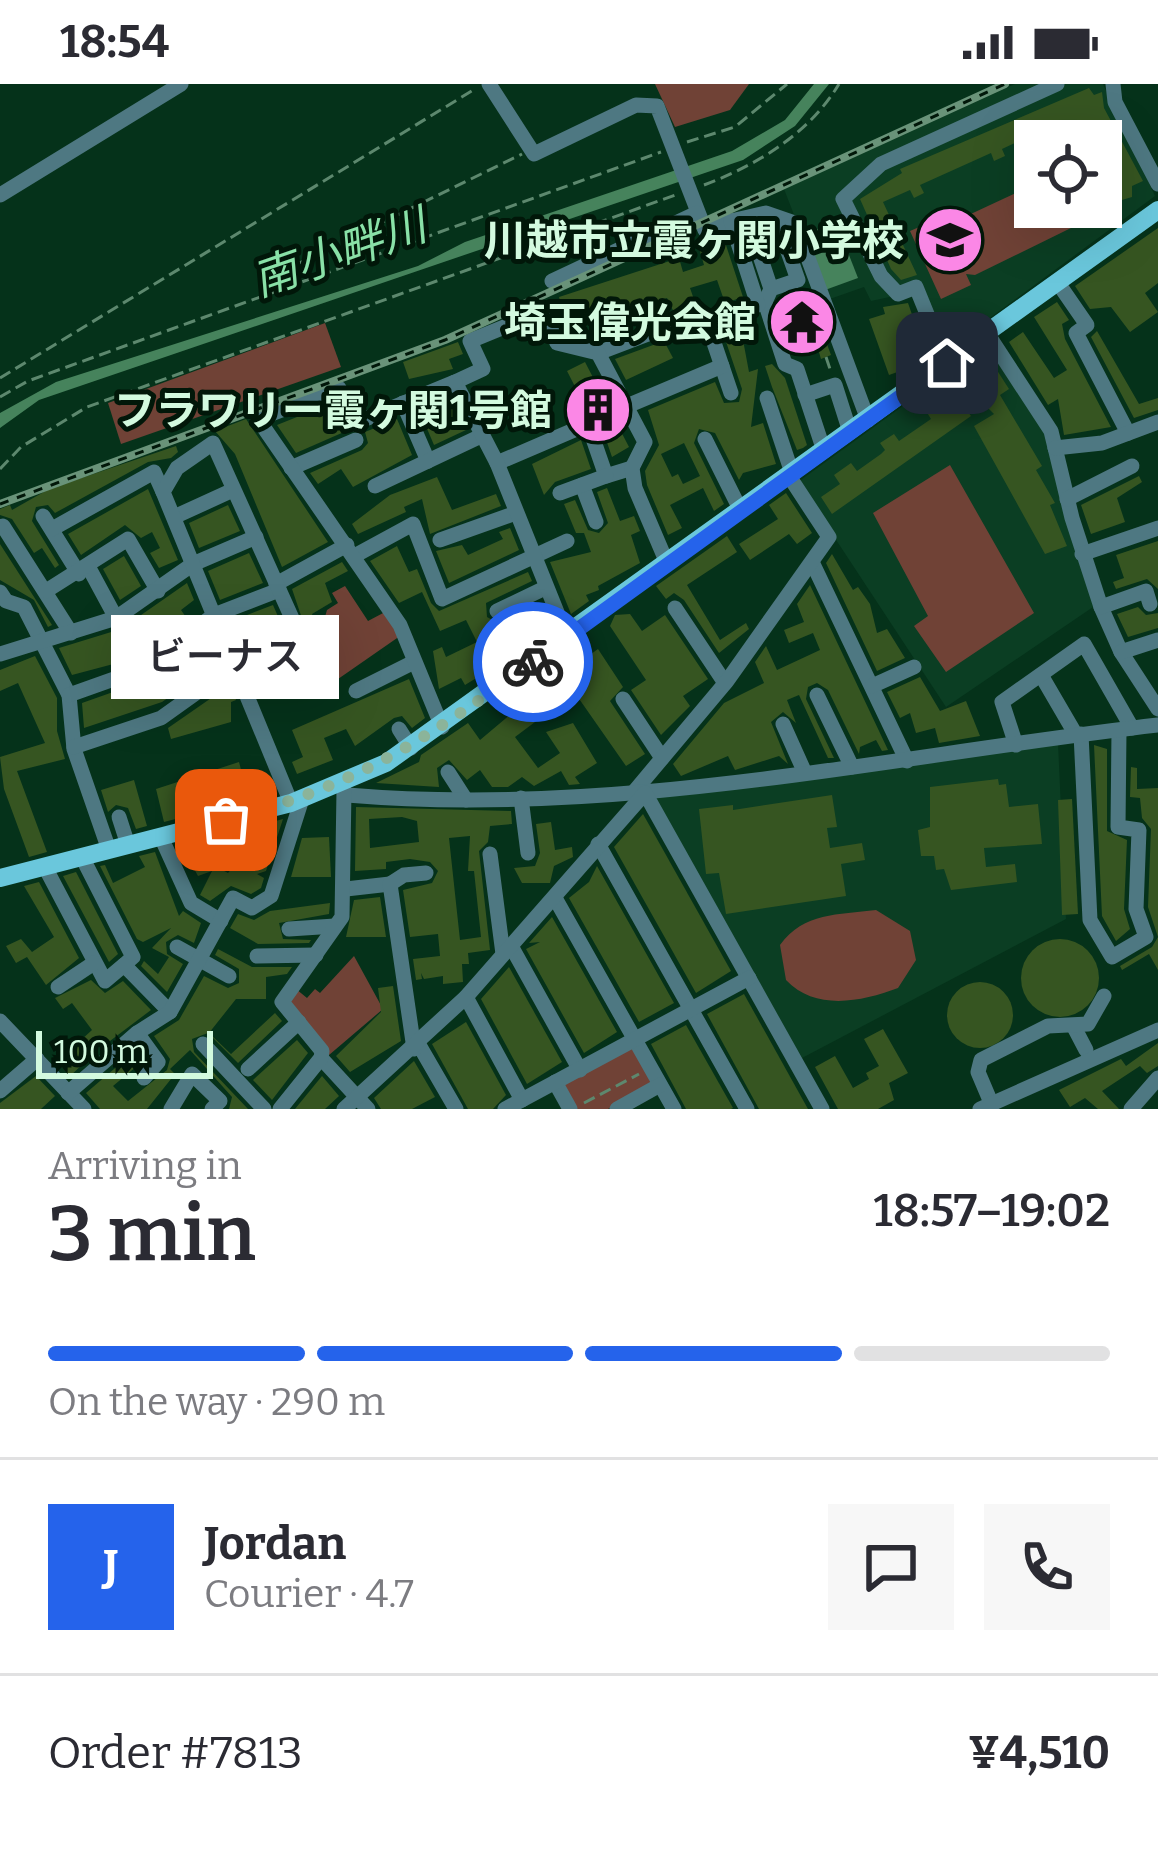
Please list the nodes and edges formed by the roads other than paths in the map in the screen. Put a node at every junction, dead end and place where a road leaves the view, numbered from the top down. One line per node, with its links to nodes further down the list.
1 (181, 84): 6 (street)
2 (486, 84): 8 (street)
3 (1057, 84): 18 (street)
4 (1113, 84): 5 (street)
5 (1158, 184)
6 (0, 195)
7 (1158, 210): 11 (main road)
8 (697, 213): 9 (street); 10 (street)
9 (730, 221): 13 (street); 26 (street)
10 (552, 281)
11 (1058, 283): 15 (main road); 29 (street)
12 (771, 289): 22 (street)
13 (758, 305): 16 (street); 19 (street)
14 (669, 326): 17 (street)
15 (987, 333): 18 (main road); 34 (street)
16 (770, 343)
17 (598, 353): 20 (street); 25 (street)
18 (954, 361): 26 (main road)
19 (722, 366): 21 (street); 25 (street)
20 (455, 382): 24 (street); 30 (street)
21 (730, 393)
22 (805, 395): 27 (street); 33 (street)
23 (767, 398): 40 (street)
24 (403, 404): 35 (street); 38 (street)
25 (627, 406): 39 (street)
26 (868, 420): 27 (main road)
27 (847, 423): 33 (main road)
28 (1157, 426): 29 (street)
29 (1128, 433): 34 (street)
30 (481, 436): 35 (street); 36 (street)
31 (356, 440): 38 (street)
32 (705, 440): 48 (street)
33 (821, 442): 40 (main road)
34 (1054, 448): 47 (street)
35 (428, 461): 43 (street)
36 (497, 463): 41 (street); 49 (street)
37 (1132, 466): 47 (street)
38 (291, 468): 57 (street)
39 (632, 468): 41 (street); 61 (street)
40 (791, 474): 48 (main road); 60 (street)
41 (606, 476): 42 (street)
42 (582, 485): 46 (street); 51 (street)
43 (375, 486)
44 (233, 490): 45 (street); 50 (street); 54 (street)
45 (164, 492): 50 (street); 63 (street)
46 (560, 493)
47 (1067, 499): 58 (street)
48 (741, 511): 61 (main road)
49 (516, 513): 55 (street); 59 (street)
50 (174, 517): 62 (street)
51 (596, 522)
52 (3, 526): 66 (street)
53 (1158, 528): 58 (street)
54 (256, 538): 62 (street); 64 (street)
55 (440, 540)
56 (567, 541): 59 (street)
57 (351, 550): 59 (street); 64 (street); 81 (street)
58 (1082, 554): 70 (street)
59 (533, 558): 65 (street)
60 (812, 562): 85 (street); 86 (street)
61 (667, 563): 76 (main road)
62 (193, 564): 67 (street); 73 (street)
63 (84, 571): 66 (street); 67 (street); 74 (street)
64 (277, 587): 73 (street); 82 (street)
65 (545, 588): 72 (street); 76 (street)
66 (46, 591): 75 (street)
67 (158, 591): 74 (street)
68 (0, 592): 78 (street)
69 (1150, 604): 70 (street)
70 (1101, 607): 79 (street)
71 (675, 608): 85 (street)
72 (497, 611)
73 (214, 614): 82 (street); 88 (street)
74 (116, 618): 75 (street)
75 (70, 633): 78 (street)
76 (567, 637): 94 (main road)
77 (1158, 640): 79 (street)
78 (45, 641): 80 (street); 88 (street)
79 (1121, 652): 91 (street)
80 (0, 654)
81 (414, 662): 87 (street); 94 (street)
82 (237, 667): 99 (street); 110 (street)
83 (914, 667): 86 (street)
84 (1041, 675): 96 (street); 97 (street); 98 (street)
85 (725, 683): 101 (street)
86 (872, 686): 102 (street)
87 (356, 691)
88 (69, 695): 99 (street)
89 (817, 695): 103 (street)
90 (623, 699): 101 (street)
91 (1158, 709)
92 (783, 724): 105 (street)
93 (1158, 725): 96 (street)
94 (442, 727): 100 (main road)
95 (399, 729): 100 (street)
96 (1126, 729): 97 (street); 97 (street)
97 (1078, 735): 98 (street)
98 (1016, 745): 102 (street)
99 (74, 746): 115 (street)
100 (411, 748): 106 (main road)
101 (662, 758): 107 (street)
102 (907, 761): 103 (street)
103 (852, 767): 105 (street)
104 (448, 772): 109 (street)
105 (805, 773): 107 (street)
106 (344, 790): 109 (street); 110 (main road); 124 (street)
107 (639, 793): 108 (street); 114 (street); 137 (street)
108 (521, 798): 109 (street); 117 (street)
109 (466, 800)
110 (297, 801): 112 (main road); 126 (street)
111 (118, 817): 115 (street)
112 (226, 820): 113 (main road); 116 (street)
113 (161, 837): 115 (main road); 126 (street)
114 (598, 844): 125 (street); 141 (street)
115 (118, 848): 119 (main road)
116 (234, 849)
117 (528, 853)
118 (490, 854): 130 (street)
119 (82, 857): 120 (main road); 135 (street)
120 (45, 867): 122 (main road); 134 (street)
121 (426, 872): 123 (street)
122 (0, 878)
123 (390, 884): 124 (street); 150 (street)
124 (346, 889): 127 (street)
125 (555, 898): 130 (street); 148 (street)
126 (221, 921): 133 (street)
127 (335, 926): 128 (street); 131 (street)
128 (289, 929)
129 (176, 947): 133 (street)
130 (507, 950): 140 (street); 155 (street)
131 (316, 955): 132 (street); 144 (street)
132 (257, 956)
133 (200, 961): 136 (street); 142 (street)
134 (94, 963): 135 (street); 138 (street)
135 (124, 965): 142 (street)
136 (229, 976)
137 (748, 978): 141 (street); 175 (street)
138 (58, 987)
139 (1104, 996): 145 (street)
140 (466, 997): 150 (street); 161 (street)
141 (692, 1010): 148 (street); 174 (street)
142 (170, 1012): 147 (street)
143 (0, 1021): 153 (street)
144 (299, 1022): 152 (street); 154 (street)
145 (1075, 1029): 151 (street); 164 (street)
146 (1158, 1030): 164 (street)
147 (137, 1033): 156 (street); 162 (street)
148 (636, 1040): 155 (street); 159 (street)
149 (202, 1044): 167 (street)
150 (416, 1047): 163 (street); 169 (street)
151 (1086, 1050)
152 (321, 1058): 163 (street); 168 (street)
153 (37, 1059): 160 (street); 162 (street)
154 (248, 1069)
155 (580, 1070): 158 (street)
156 (143, 1078)
157 (1158, 1078): 176 (street)
158 (555, 1082): 161 (street); 171 (street)
159 (660, 1084): 172 (street); 173 (street)
160 (0, 1091)
161 (522, 1100): 170 (street)
162 (71, 1102)
163 (356, 1105)
164 (986, 1107)
165 (170, 1109): 166 (street)
166 (212, 1109)
167 (264, 1109)
168 (280, 1109)
169 (456, 1109)
170 (505, 1109)
171 (570, 1109)
172 (616, 1109)
173 (674, 1109)
174 (747, 1109)
175 (823, 1109)
176 (1131, 1109)

